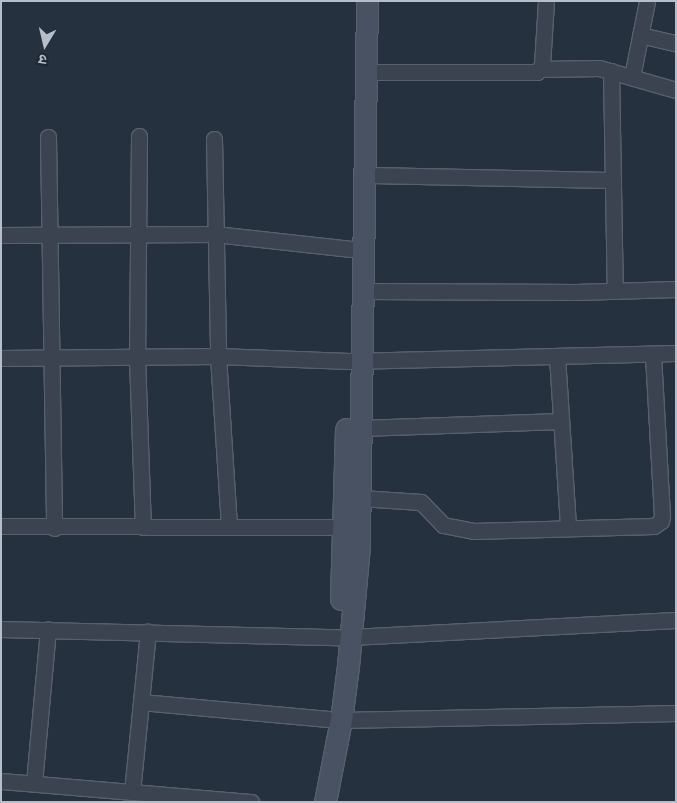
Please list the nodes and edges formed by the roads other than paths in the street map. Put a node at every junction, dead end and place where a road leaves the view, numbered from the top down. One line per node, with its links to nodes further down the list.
1 (354, 1): 21 (main road)
2 (367, 1): 9 (main road)
3 (546, 1): 7 (street)
4 (647, 1): 5 (street)
5 (640, 35): 6 (street); 10 (street)
6 (676, 43)
7 (540, 69): 8 (street); 9 (street)
8 (610, 71): 10 (street); 16 (street)
9 (366, 72): 15 (main road)
10 (632, 77): 11 (street)
11 (676, 90)
12 (139, 136): 17 (street)
13 (48, 137): 20 (street)
14 (214, 139): 18 (street)
15 (366, 175): 16 (street); 23 (main road)
16 (613, 180): 24 (street)
17 (138, 234): 18 (street); 20 (street); 29 (street)
18 (216, 234): 21 (street); 27 (street)
19 (1, 235): 20 (street)
20 (48, 235): 31 (street)
21 (351, 249): 32 (main road)
22 (676, 289): 24 (street)
23 (364, 291): 24 (street); 32 (main road)
24 (615, 291)
25 (676, 353): 26 (street)
26 (653, 354): 28 (street); 41 (street)
27 (218, 356): 29 (street); 32 (street); 37 (street)
28 (557, 356): 32 (street); 33 (street)
29 (137, 357): 31 (street); 38 (street)
30 (1, 358): 31 (street)
31 (50, 358): 40 (street)
32 (354, 361): 34 (main road); 39 (main road)
33 (560, 421): 34 (street); 41 (street)
34 (361, 428): 35 (main road)
35 (360, 498): 41 (street); 46 (main road)
36 (1, 526): 40 (street)
37 (230, 526): 38 (street); 39 (street)
38 (143, 527): 40 (street)
39 (343, 527): 46 (main road)
40 (54, 528)
41 (568, 528)
42 (676, 620): 46 (street)
43 (1, 629): 44 (street)
44 (48, 630): 45 (street); 51 (street)
45 (148, 632): 46 (street); 47 (street)
46 (345, 638): 49 (main road)
47 (141, 702): 49 (street); 52 (street)
48 (676, 713): 49 (street)
49 (334, 719): 54 (main road); 55 (main road)
50 (1, 780): 51 (street)
51 (34, 783): 52 (street)
52 (132, 792): 53 (street)
53 (251, 802)
54 (312, 802)
55 (325, 802)

